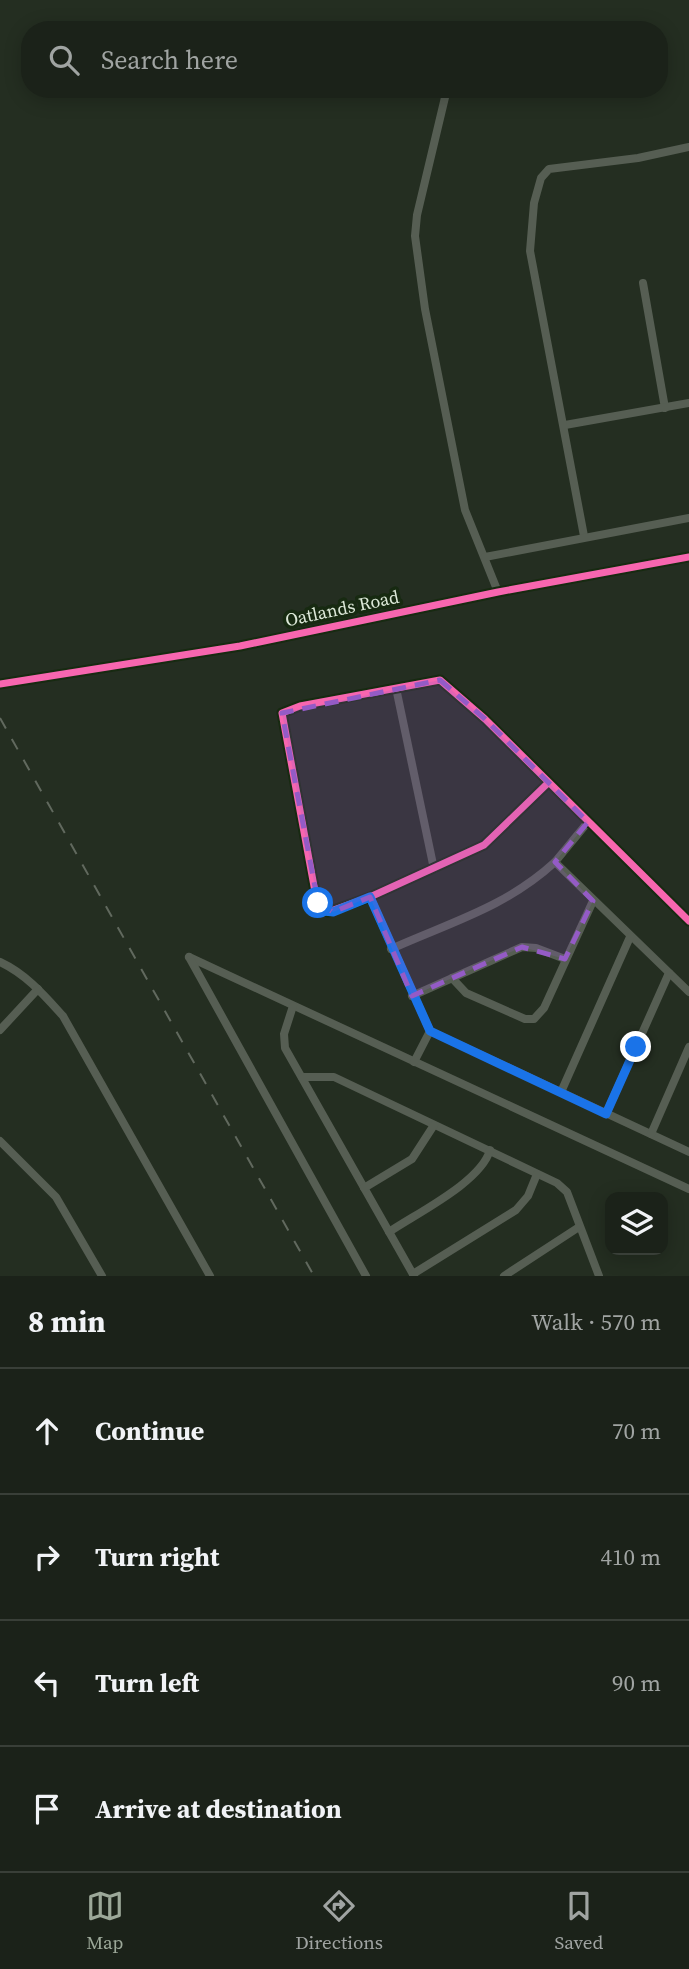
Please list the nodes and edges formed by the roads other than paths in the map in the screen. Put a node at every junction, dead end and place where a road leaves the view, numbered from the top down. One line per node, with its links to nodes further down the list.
1 (445, 98): 9 (street)
2 (689, 147): 6 (street)
3 (643, 283): 5 (street)
4 (689, 403): 5 (street)
5 (665, 408): 6 (street)
6 (565, 425): 8 (street)
7 (689, 518): 8 (street)
8 (584, 536): 9 (street)
9 (485, 557): 11 (street)
10 (689, 557): 11 (street, Oatlands Road)
11 (498, 592): 12 (street, Oatlands Road)
12 (0, 684)
13 (396, 688): 14 (street); 17 (street); 18 (street)
14 (548, 783): 15 (street); 17 (street)
15 (589, 822): 16 (street); 20 (street)
16 (555, 862): 19 (street); 22 (street)
17 (434, 869): 18 (street)
18 (370, 897): 22 (street)
19 (593, 901): 21 (street); 23 (street)
20 (689, 921)
21 (630, 937): 25 (street); 36 (street)
22 (391, 948): 29 (street)
23 (565, 959): 26 (street); 26 (street)
24 (0, 962): 27 (street)
25 (669, 973): 28 (street); 37 (street)
26 (452, 978): 29 (street)
27 (38, 989): 31 (street); 50 (street)
28 (689, 992)
29 (412, 996): 32 (street)
30 (293, 1006): 34 (street); 35 (street); 51 (street)
31 (0, 1030)
32 (430, 1031): 34 (street); 36 (street)
33 (689, 1047): 39 (street)
34 (414, 1062): 45 (street)
35 (302, 1077): 38 (street); 44 (street)
36 (561, 1092): 37 (street)
37 (606, 1114): 39 (street)
38 (434, 1125): 41 (street); 44 (street)
39 (651, 1134): 42 (street)
40 (0, 1142): 49 (street)
41 (490, 1150): 43 (street); 47 (street)
42 (689, 1152)
43 (537, 1174): 46 (street); 48 (street)
44 (364, 1188): 47 (street)
45 (689, 1189)
46 (579, 1227): 52 (street); 53 (street)
47 (389, 1232): 48 (street)
48 (414, 1275)
49 (102, 1276)
50 (210, 1276)
51 (366, 1276)
52 (504, 1276)
53 (599, 1276)

